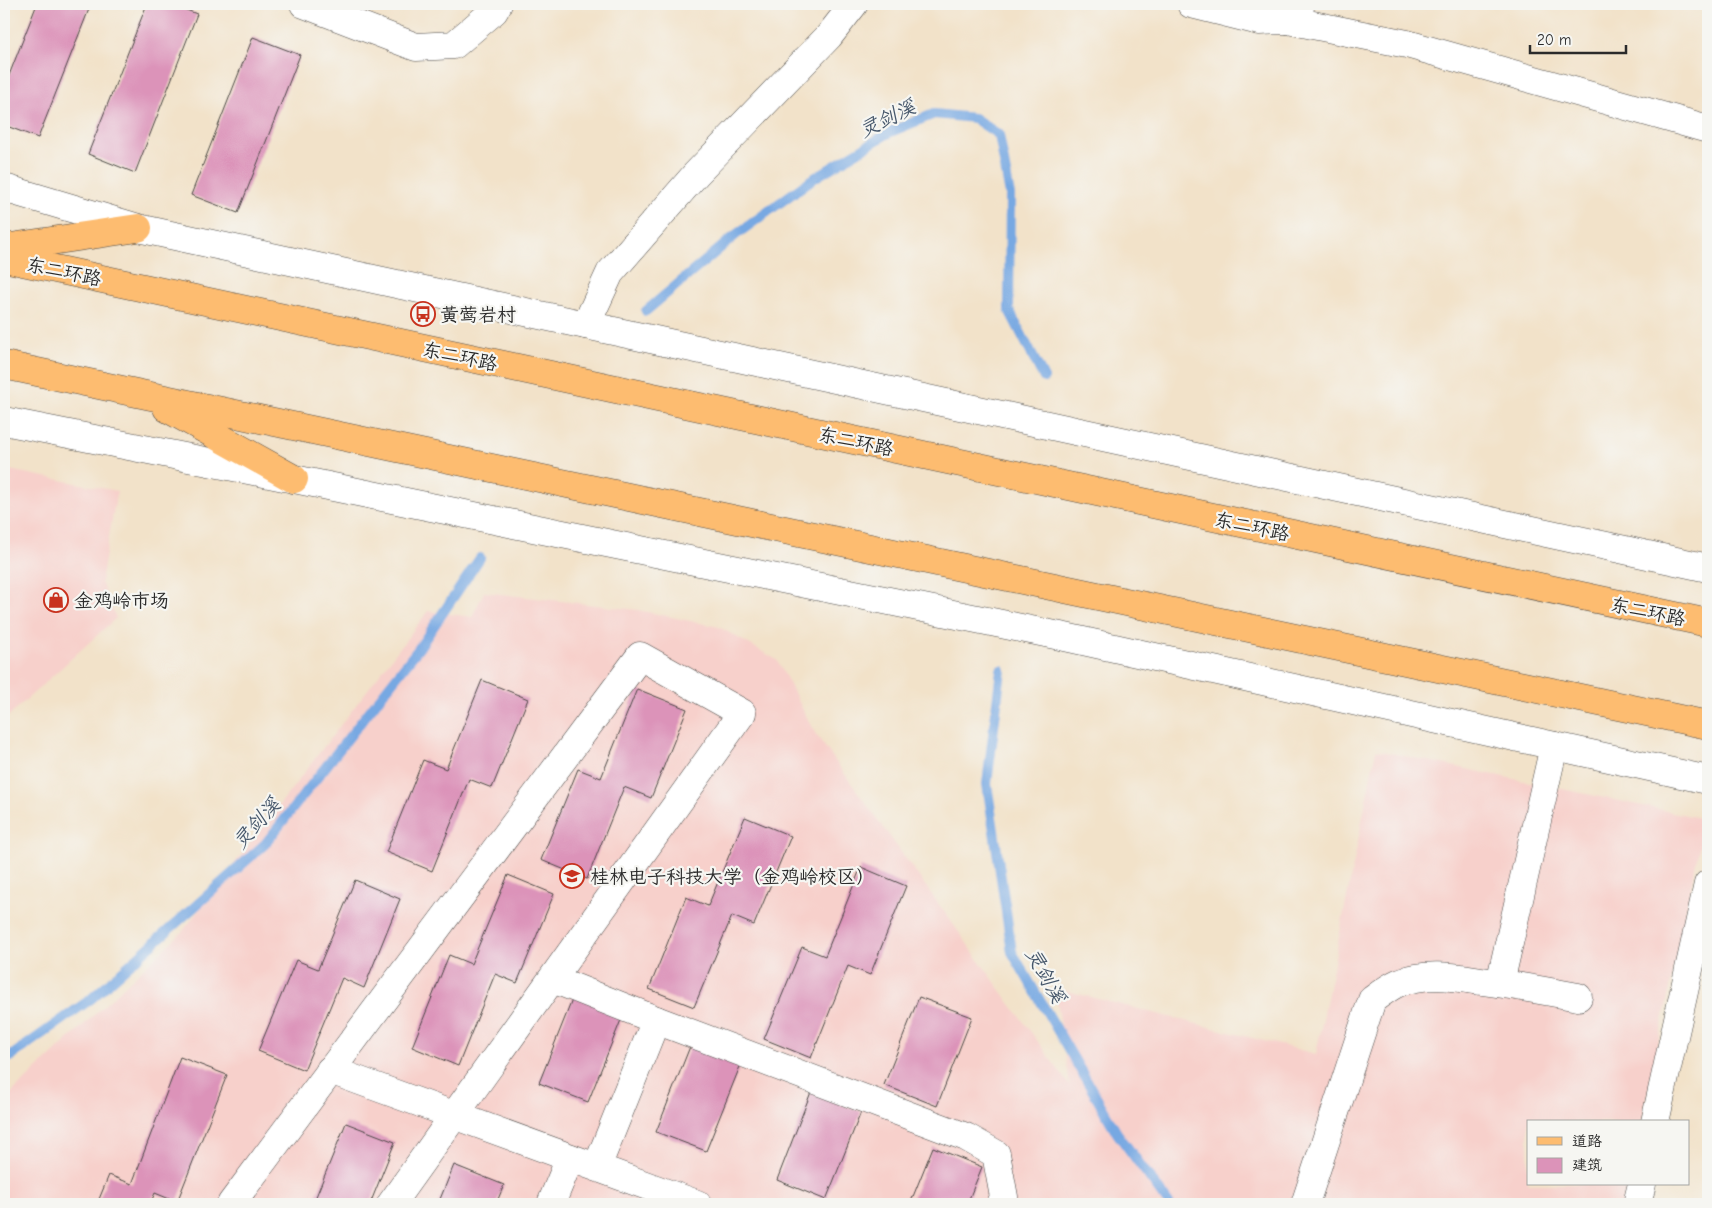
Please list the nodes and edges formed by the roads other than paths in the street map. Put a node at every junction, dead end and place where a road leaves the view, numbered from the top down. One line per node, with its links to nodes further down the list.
1 (304, 4): 2 (street)
2 (498, 4)
3 (854, 4): 11 (street)
4 (1190, 4): 5 (street)
5 (1295, 12): 6 (street)
6 (1708, 128)
7 (4, 188): 8 (street)
8 (138, 228): 9 (main road); 11 (street)
9 (4, 248)
10 (4, 258): 17 (main road, 东二环路)
11 (586, 325): 16 (street)
12 (4, 365): 13 (main road)
13 (142, 394): 15 (main road); 18 (main road)
14 (4, 421): 15 (street)
15 (294, 479): 19 (street)
16 (1708, 568)
17 (1708, 624)
18 (1708, 725)
19 (1554, 746): 20 (street); 23 (street)
20 (1708, 780)
21 (1708, 884): 28 (street)
22 (553, 979): 25 (street); 26 (street); 27 (street)
23 (1500, 983): 24 (street); 37 (street)
24 (1578, 997)
25 (656, 1020): 30 (street); 36 (street)
26 (330, 1070): 27 (street); 32 (street)
27 (454, 1116): 29 (street); 33 (street)
28 (1655, 1120)
29 (570, 1158): 30 (street); 34 (street)
30 (597, 1167): 35 (street)
31 (1642, 1186): 38 (street)
32 (231, 1204)
33 (391, 1204)
34 (552, 1204)
35 (697, 1204)
36 (1001, 1204)
37 (1305, 1204)
38 (1637, 1204)

